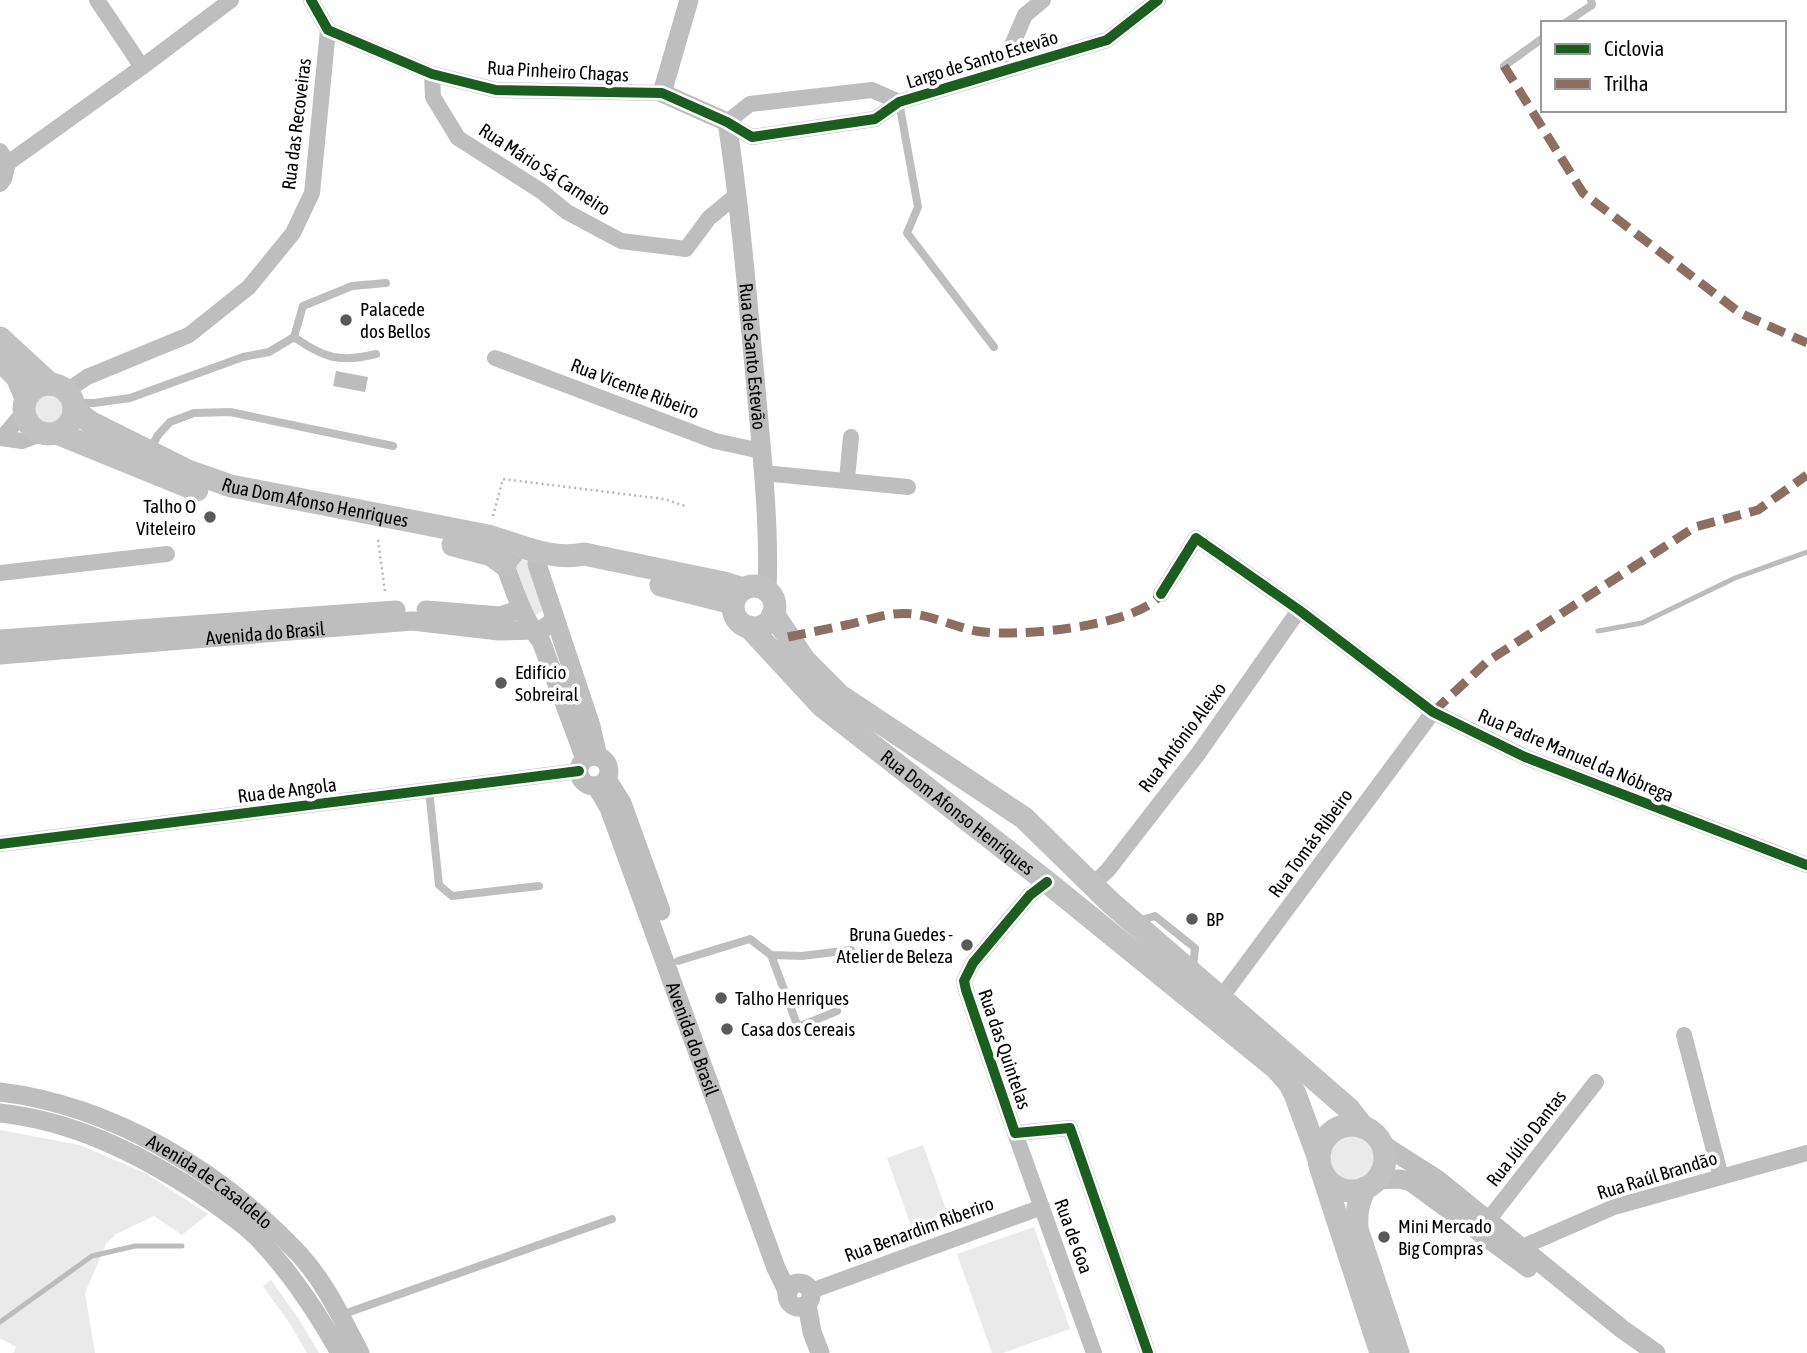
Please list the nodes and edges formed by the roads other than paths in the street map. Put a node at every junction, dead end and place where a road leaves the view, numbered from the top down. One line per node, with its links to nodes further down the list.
1 (97, 0): 12 (street)
2 (231, 0): 12 (street)
3 (311, 0): 9 (street)
4 (689, 0): 15 (street)
5 (1043, 0): 13 (street, Largo de Santo Estevão)
6 (1158, 0): 13 (street, Largo de Santo Estevão)
7 (1591, 0): 8 (lane)
8 (1568, 21)
9 (328, 30): 14 (street, Rua Pinheiro Chagas); 28 (street, Rua das Recoveiras)
10 (1541, 39): 11 (lane)
11 (1504, 66)
12 (142, 67): 18 (street)
13 (1007, 69): 16 (street, Largo de Santo Estevão)
14 (432, 74): 15 (street, Rua Pinheiro Chagas); 20 (street, Rua Mário Sá Carneiro)
15 (662, 93): 17 (street)
16 (899, 102): 17 (street, Largo de Santo Estevão); 17 (street, Largo de Santo Estevão); 24 (lane)
17 (727, 122): 20 (street, Rua de Santo Estevão)
18 (3, 159): 19 (street)
19 (0, 184)
20 (738, 194): 35 (street, Rua de Santo Estevão)
21 (386, 283): 22 (lane)
22 (295, 337): 25 (lane); 28 (lane)
23 (0, 338): 28 (main road, Rua Dom Afonso Henriques)
24 (994, 347)
25 (376, 354)
26 (495, 358): 35 (street, Rua Vicente Ribeiro)
27 (0, 360): 29 (main road, Rua Dom Afonso Henriques)
28 (66, 397): 29 (main road); 30 (main road); 34 (main road, Rua Dom Afonso Henriques)
29 (25, 405): 30 (main road, Rua Dom Afonso Henriques); 32 (street)
30 (50, 433): 32 (street); 41 (main road, Rua Dom Afonso Henriques)
31 (851, 437): 37 (street)
32 (1, 438)
33 (393, 446): 34 (lane)
34 (150, 451): 39 (main road, Rua Dom Afonso Henriques)
35 (761, 451): 36 (street, Rua de Santo Estevão)
36 (763, 473): 37 (street); 43 (street, Rua de Santo Estevão)
37 (847, 480): 38 (street)
38 (908, 487)
39 (529, 550): 41 (street); 45 (main road, Rua Dom Afonso Henriques); 49 (street, Avenida do Brasil)
40 (167, 554): 42 (street)
41 (505, 565): 46 (street, Avenida do Brasil)
42 (0, 573)
43 (767, 591): 45 (main road, Rua Dom Afonso Henriques); 48 (main road, Rua Dom Afonso Henriques)
44 (1161, 594): 47 (street, Rua Padre Manuel da Nóbrega)
45 (738, 596): 50 (main road, Rua Dom Afonso Henriques)
46 (521, 610): 51 (street, Avenida do Brasil); 52 (street, Avenida do Brasil)
47 (1299, 610): 54 (street, Rua Padre Manuel da Nóbrega); 62 (street, Rua António Aleixo)
48 (773, 614): 50 (main road); 59 (main road, Rua Dom Afonso Henriques)
49 (554, 619): 51 (street, Avenida do Brasil); 55 (street, Avenida do Brasil)
50 (749, 627): 61 (main road, Rua Dom Afonso Henriques)
51 (531, 629): 53 (street, Avenida do Brasil); 55 (street, Avenida do Brasil)
52 (0, 639)
53 (0, 656)
54 (1433, 712): 60 (street, Rua Padre Manuel da Nóbrega); 69 (street, Rua Tomás Ribeiro)
55 (587, 762): 56 (street, Avenida do Brasil); 56 (street, Avenida do Brasil); 57 (street, Rua de Angola)
56 (601, 783): 68 (street, Avenida do Brasil); 86 (street, Avenida do Brasil)
57 (429, 790): 58 (street, Rua de Angola); 63 (lane)
58 (0, 844)
59 (1059, 852): 61 (main road); 62 (main road, Rua Dom Afonso Henriques)
60 (1807, 865)
61 (1043, 878): 65 (main road, Rua Dom Afonso Henriques); 76 (street, Rua das Quintelas)
62 (1093, 884): 64 (main road, Rua Dom Afonso Henriques)
63 (539, 886)
64 (1110, 902): 65 (main road); 69 (main road, Rua Dom Afonso Henriques)
65 (1091, 919): 69 (main road, Rua Dom Afonso Henriques)
66 (851, 950): 67 (lane)
67 (771, 955): 68 (lane); 70 (lane)
68 (678, 961): 86 (street, Avenida do Brasil)
69 (1215, 1006): 75 (main road, Rua Dom Afonso Henriques); 79 (main road, Rua Dom Afonso Henriques)
70 (837, 1011)
71 (1684, 1035): 80 (street)
72 (1596, 1082): 84 (street, Rua Júlio Dantas)
73 (0, 1093): 87 (street, Avenida de Casaldelo)
74 (0, 1113): 88 (street, Avenida de Casaldelo)
75 (1363, 1127): 77 (main road, Rua Dom Afonso Henriques); 79 (main road)
76 (1015, 1133): 82 (street, Rua de Goa); 93 (street, Rua das Quintelas)
77 (1382, 1144): 81 (main road); 84 (street, Rua Dom Afonso Henriques)
78 (1807, 1153): 80 (street, Rua Raúl Brandão)
79 (1320, 1165): 81 (main road, Rua Dom Afonso Henriques); 94 (main road)
80 (1721, 1177): 85 (street, Rua Raúl Brandão)
81 (1371, 1184): 85 (street, Rua Dom Afonso Henriques); 95 (main road)
82 (1042, 1207): 86 (street, Rua Benardim Riberiro); 92 (street, Rua de Goa)
83 (612, 1219): 87 (lane)
84 (1489, 1219): 85 (street, Rua Dom Afonso Henriques)
85 (1515, 1250): 96 (street, Rua Dom Afonso Henriques); 97 (street, Rua Dom Afonso Henriques)
86 (799, 1296): 90 (street, Avenida do Brasil); 91 (street, Avenida do Brasil)
87 (341, 1315): 89 (street, Avenida de Casaldelo)
88 (340, 1353)
89 (360, 1353)
90 (807, 1353)
91 (820, 1353)
92 (1094, 1353)
93 (1148, 1353)
94 (1381, 1353)
95 (1398, 1353)
96 (1634, 1353)
97 (1656, 1353)

